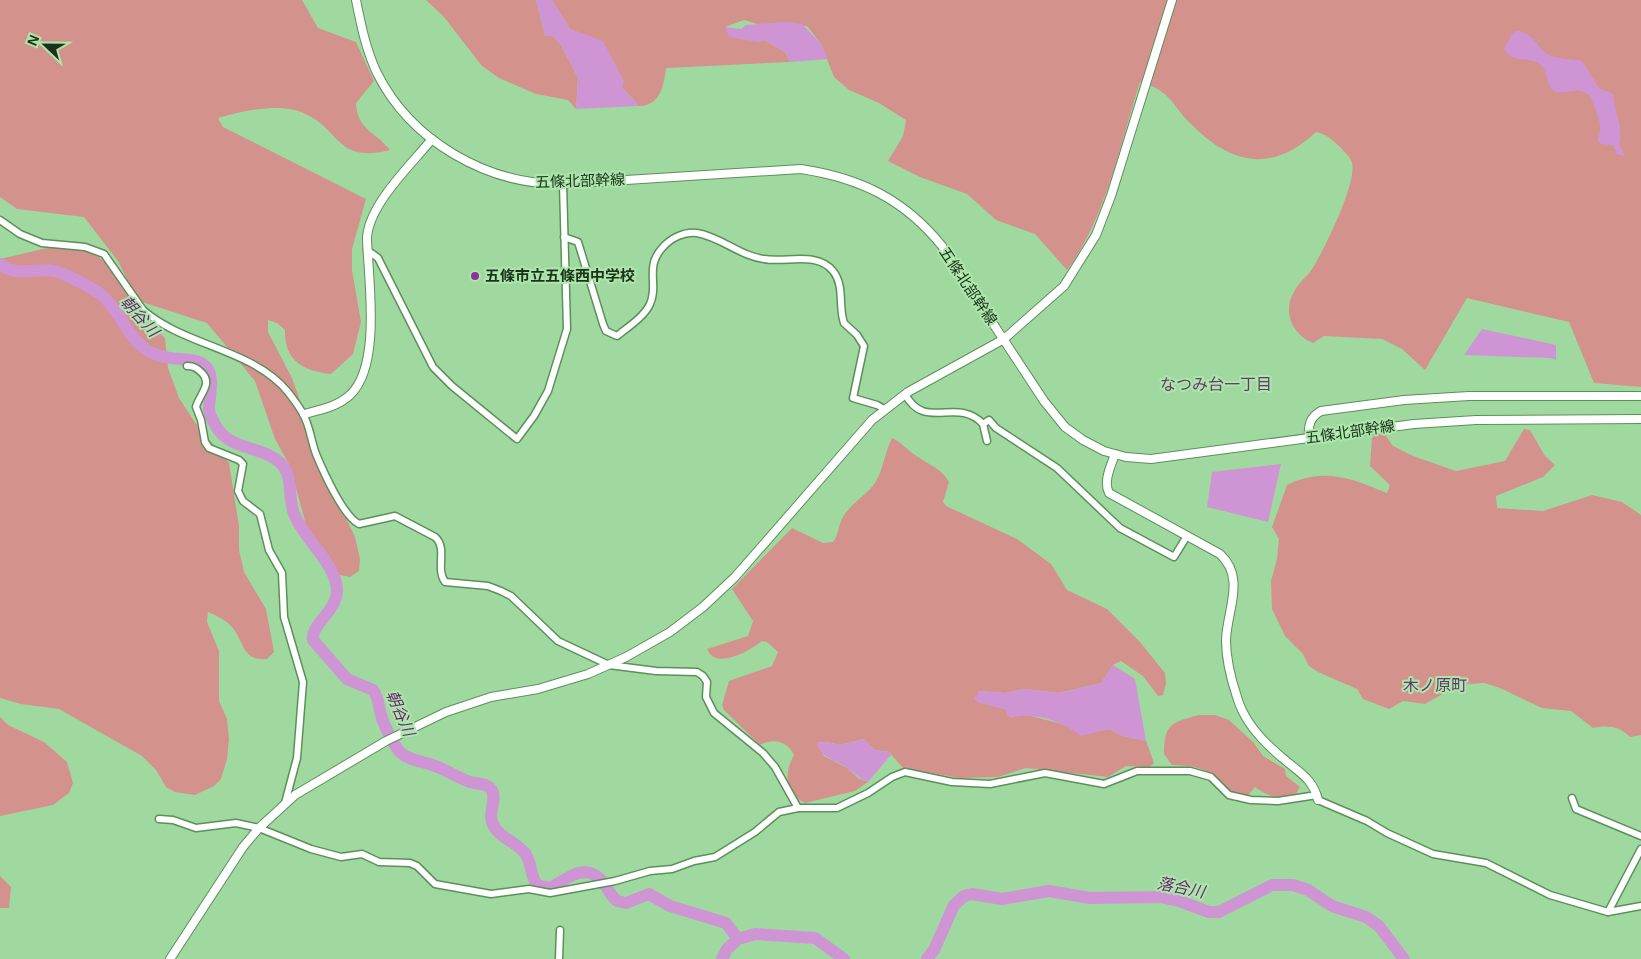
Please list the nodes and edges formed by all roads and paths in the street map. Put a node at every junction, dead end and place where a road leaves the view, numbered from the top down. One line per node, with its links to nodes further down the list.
1 (356, 0): 3 (street, 五條北部幹線)
2 (1172, 0): 8 (street)
3 (432, 139): 4 (street, 五條北部幹線); 7 (street)
4 (563, 184): 6 (street); 8 (street, 五條北部幹線)
5 (0, 220): 13 (street)
6 (564, 237): 7 (street); 12 (street)
7 (367, 250): 13 (street)
8 (1004, 339): 10 (street); 18 (street, 五條北部幹線)
9 (187, 366): 23 (street)
10 (905, 394): 12 (street); 15 (street)
11 (1641, 396): 16 (street)
12 (884, 410): 20 (street)
13 (304, 414): 20 (street)
14 (1641, 419): 16 (street, 五條北部幹線)
15 (986, 422): 17 (street); 19 (street)
16 (1309, 437): 18 (street, 五條北部幹線)
17 (987, 441)
18 (1115, 454): 19 (street)
19 (1187, 536): 21 (street)
20 (609, 665): 23 (street); 24 (street)
21 (1318, 797): 24 (street); 30 (street)
22 (1572, 798): 27 (street)
23 (285, 803): 26 (street)
24 (798, 808): 26 (street)
25 (159, 819): 26 (street)
26 (259, 828): 32 (street)
27 (1641, 836)
28 (1641, 849): 30 (street)
29 (1641, 906): 30 (street)
30 (1608, 912)
31 (560, 930): 33 (street)
32 (170, 959)
33 (559, 959)

